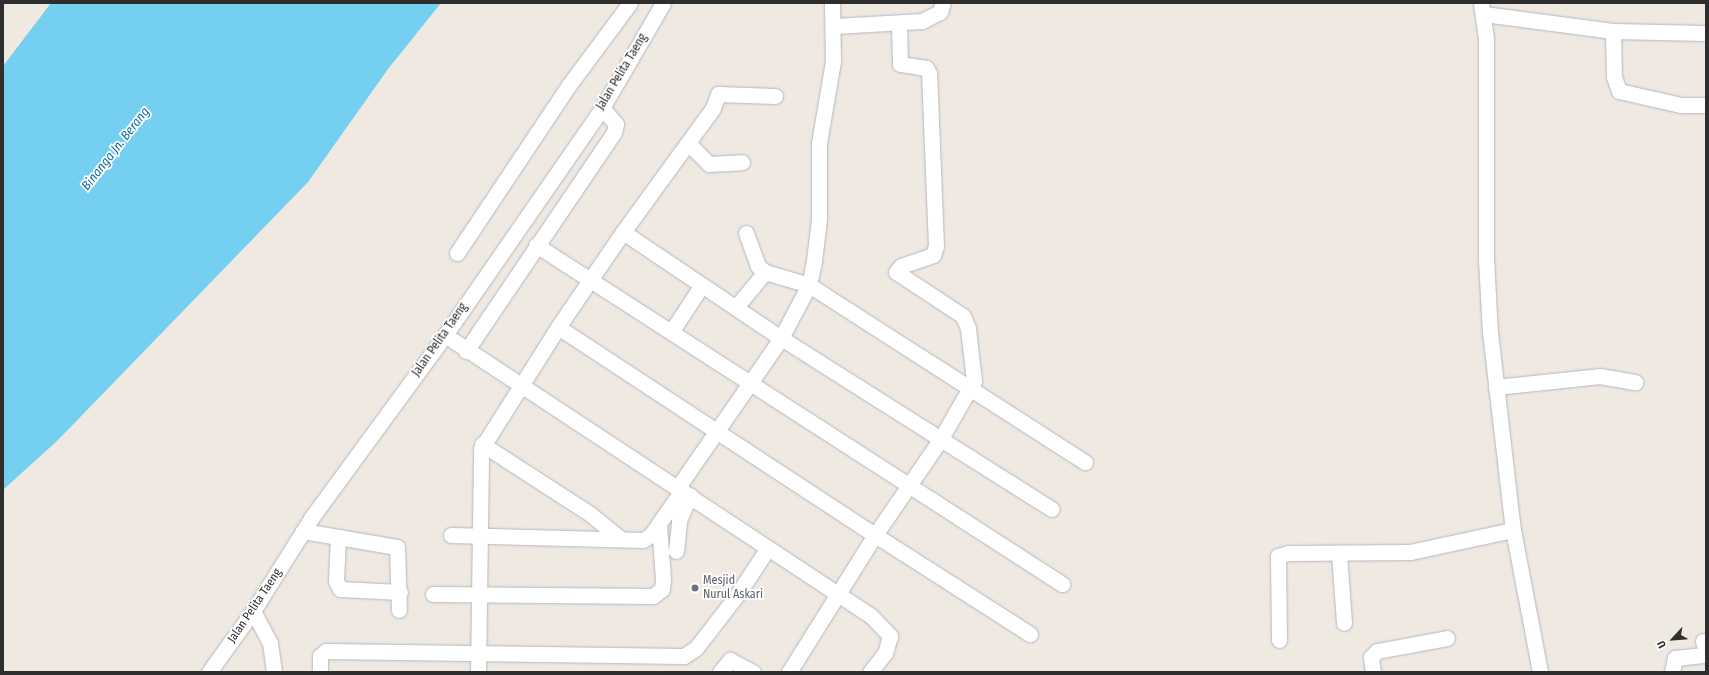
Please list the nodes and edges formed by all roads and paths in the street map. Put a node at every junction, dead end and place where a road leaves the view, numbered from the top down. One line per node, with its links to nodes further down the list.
1 (630, 3): 18 (street)
2 (663, 3): 12 (street, Jalan Pelita Taeng)
3 (832, 3): 7 (street)
4 (943, 3): 6 (street)
5 (1483, 9): 8 (street); 32 (street)
6 (899, 24): 7 (street); 33 (street)
7 (835, 26): 22 (street)
8 (1613, 31): 9 (street); 11 (street)
9 (1706, 33)
10 (775, 96): 13 (street)
11 (1706, 105)
12 (602, 108): 17 (street); 26 (street, Jalan Pelita Taeng)
13 (688, 143): 14 (street); 15 (street)
14 (742, 162)
15 (623, 232): 20 (street); 21 (street)
16 (746, 233): 19 (street)
17 (536, 245): 20 (street); 28 (street)
18 (457, 253)
19 (765, 272): 22 (street); 23 (street)
20 (591, 280): 24 (street); 25 (street)
21 (702, 285): 23 (street); 25 (street)
22 (809, 285): 27 (street); 33 (street)
23 (736, 307): 27 (street)
24 (558, 327): 31 (street); 34 (street)
25 (671, 332): 30 (street)
26 (445, 335): 28 (street); 43 (street, Jalan Pelita Taeng)
27 (781, 338): 30 (street); 35 (street)
28 (466, 351): 31 (street)
29 (1635, 382): 32 (street)
30 (751, 384): 34 (street); 38 (street)
31 (520, 385): 36 (street); 39 (street)
32 (1496, 386): 42 (street)
33 (972, 389): 35 (street); 37 (street)
34 (716, 433): 39 (street); 45 (street)
35 (940, 440): 38 (street); 40 (street)
36 (482, 444): 46 (street); 48 (street)
37 (1085, 462)
38 (907, 486): 45 (street); 52 (street)
39 (683, 490): 41 (street); 49 (street); 50 (street)
40 (1052, 509)
41 (659, 524): 48 (street); 54 (street)
42 (1513, 530): 51 (street); 74 (street)
43 (304, 531): 47 (street); 58 (street, Jalan Pelita Taeng)
44 (451, 535): 46 (street)
45 (875, 535): 56 (street); 60 (street)
46 (480, 536): 48 (street); 54 (street)
47 (338, 537): 53 (street); 53 (street)
48 (618, 537)
49 (768, 548): 56 (street); 64 (street)
50 (676, 552)
51 (1339, 553): 59 (street); 62 (street)
52 (1062, 584)
53 (400, 592): 57 (street)
54 (479, 593): 55 (street); 64 (street)
55 (433, 594)
56 (838, 596): 71 (street); 72 (street)
57 (399, 610)
58 (253, 611): 65 (street, Jalan Pelita Taeng); 66 (street)
59 (1344, 623)
60 (1030, 634)
61 (1447, 638): 73 (street)
62 (1279, 640)
63 (1705, 649): 75 (street)
64 (478, 653): 67 (street); 68 (street)
65 (209, 672)
66 (274, 672)
67 (320, 672)
68 (478, 672)
69 (720, 672): 70 (street)
70 (754, 672)
71 (789, 672)
72 (870, 672)
73 (1373, 672)
74 (1540, 672)
75 (1672, 672)

